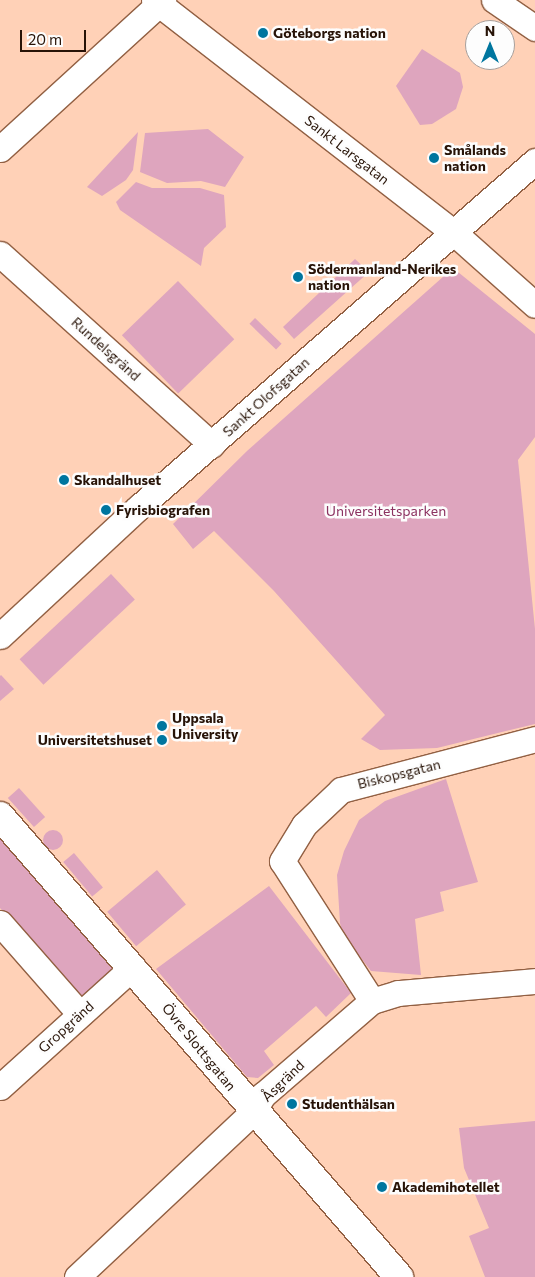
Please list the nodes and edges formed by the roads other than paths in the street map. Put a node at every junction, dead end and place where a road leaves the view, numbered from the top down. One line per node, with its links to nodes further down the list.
1 (494, 0): 3 (street)
2 (159, 1): 4 (street); 6 (street, Sankt Larsgatan)
3 (535, 28)
4 (0, 149)
5 (535, 162): 6 (street, Sankt Olofsgatan)
6 (452, 231): 8 (street, Sankt Larsgatan); 9 (street, Sankt Olofsgatan)
7 (0, 254): 9 (street, Rundelsgränd)
8 (535, 305)
9 (212, 445): 10 (street, Sankt Olofsgatan)
10 (0, 636)
11 (535, 739): 16 (street, Biskopsgatan)
12 (0, 816): 14 (street, Övre Slottsgatan)
13 (0, 923): 17 (street)
14 (133, 967): 17 (street, Gropgränd); 19 (street, Övre Slottsgatan)
15 (535, 981): 16 (street, Åsgränd)
16 (372, 1001): 19 (street, Åsgränd)
17 (80, 1014): 18 (street, Gropgränd)
18 (0, 1087)
19 (254, 1112): 20 (street, Åsgränd); 21 (street, Övre Slottsgatan)
20 (77, 1277)
21 (399, 1277)

